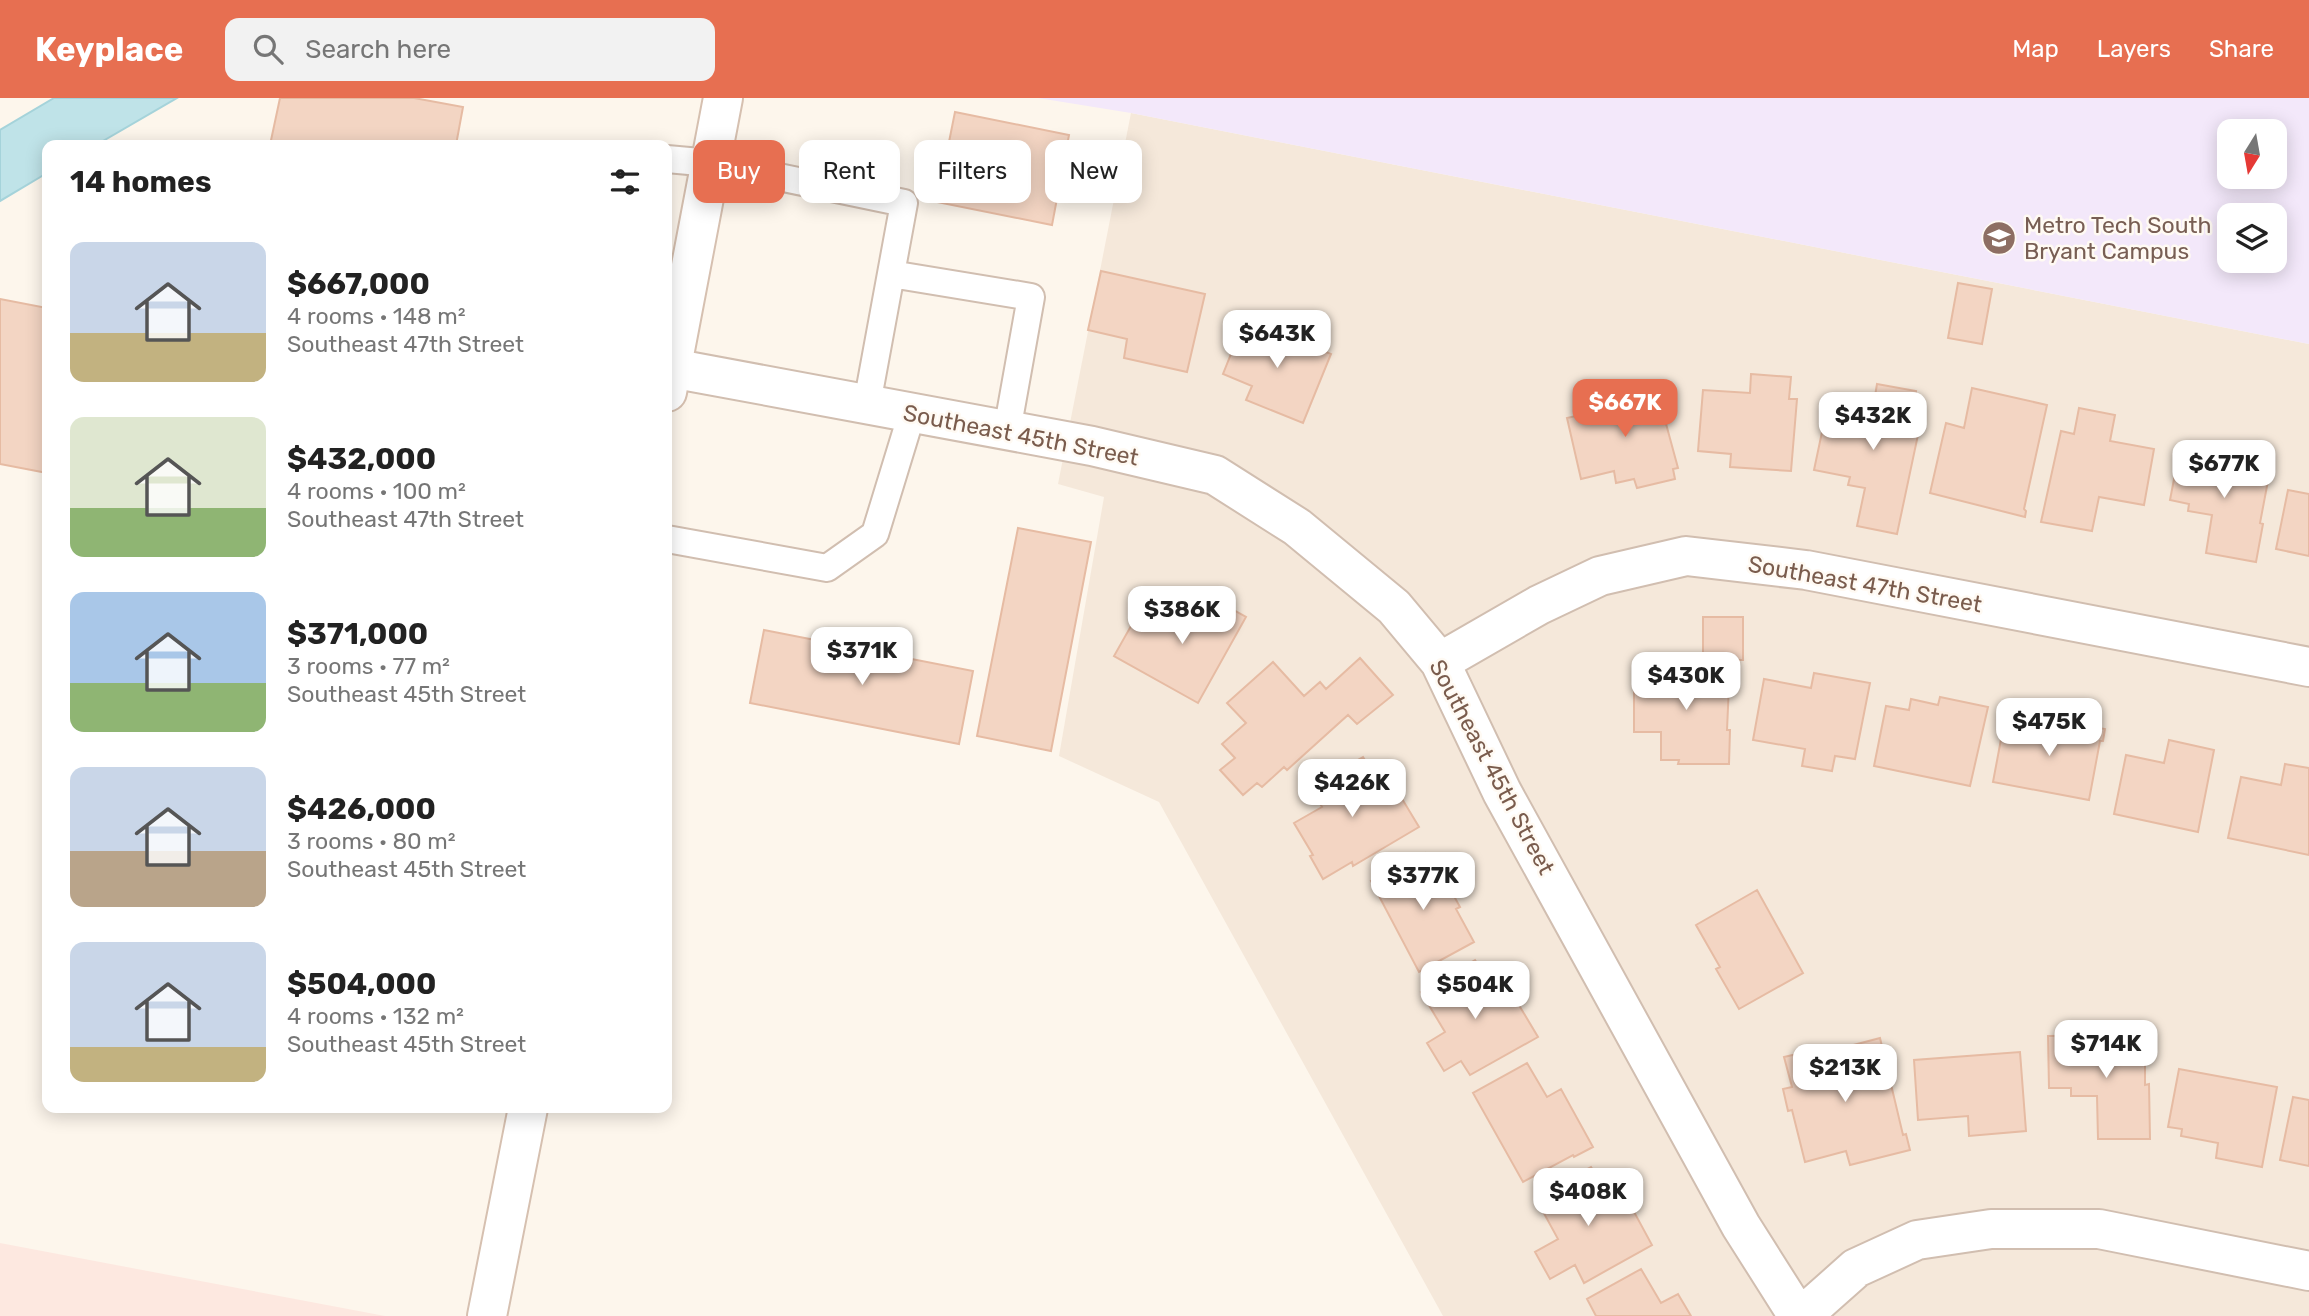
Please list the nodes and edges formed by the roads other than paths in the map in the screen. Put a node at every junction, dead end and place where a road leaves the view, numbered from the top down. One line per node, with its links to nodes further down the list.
1 (723, 98): 2 (street)
2 (715, 140)
3 (672, 159): 4 (lane)
4 (693, 161)
5 (785, 178): 7 (lane)
6 (703, 203): 8 (street)
7 (891, 274): 10 (lane); 12 (lane)
8 (672, 364)
9 (672, 380): 10 (street, Southeast 45th Street)
10 (867, 404): 11 (street, Southeast 45th Street)
11 (912, 413): 12 (street, Southeast 45th Street); 13 (lane)
12 (1007, 431): 14 (street, Southeast 45th Street)
13 (672, 540)
14 (1440, 662): 15 (street, Southeast 47th Street); 19 (street, Southeast 45th Street)
15 (2309, 667)
16 (527, 1113): 18 (street)
17 (2309, 1271): 19 (street)
18 (487, 1316)
19 (1800, 1316)

